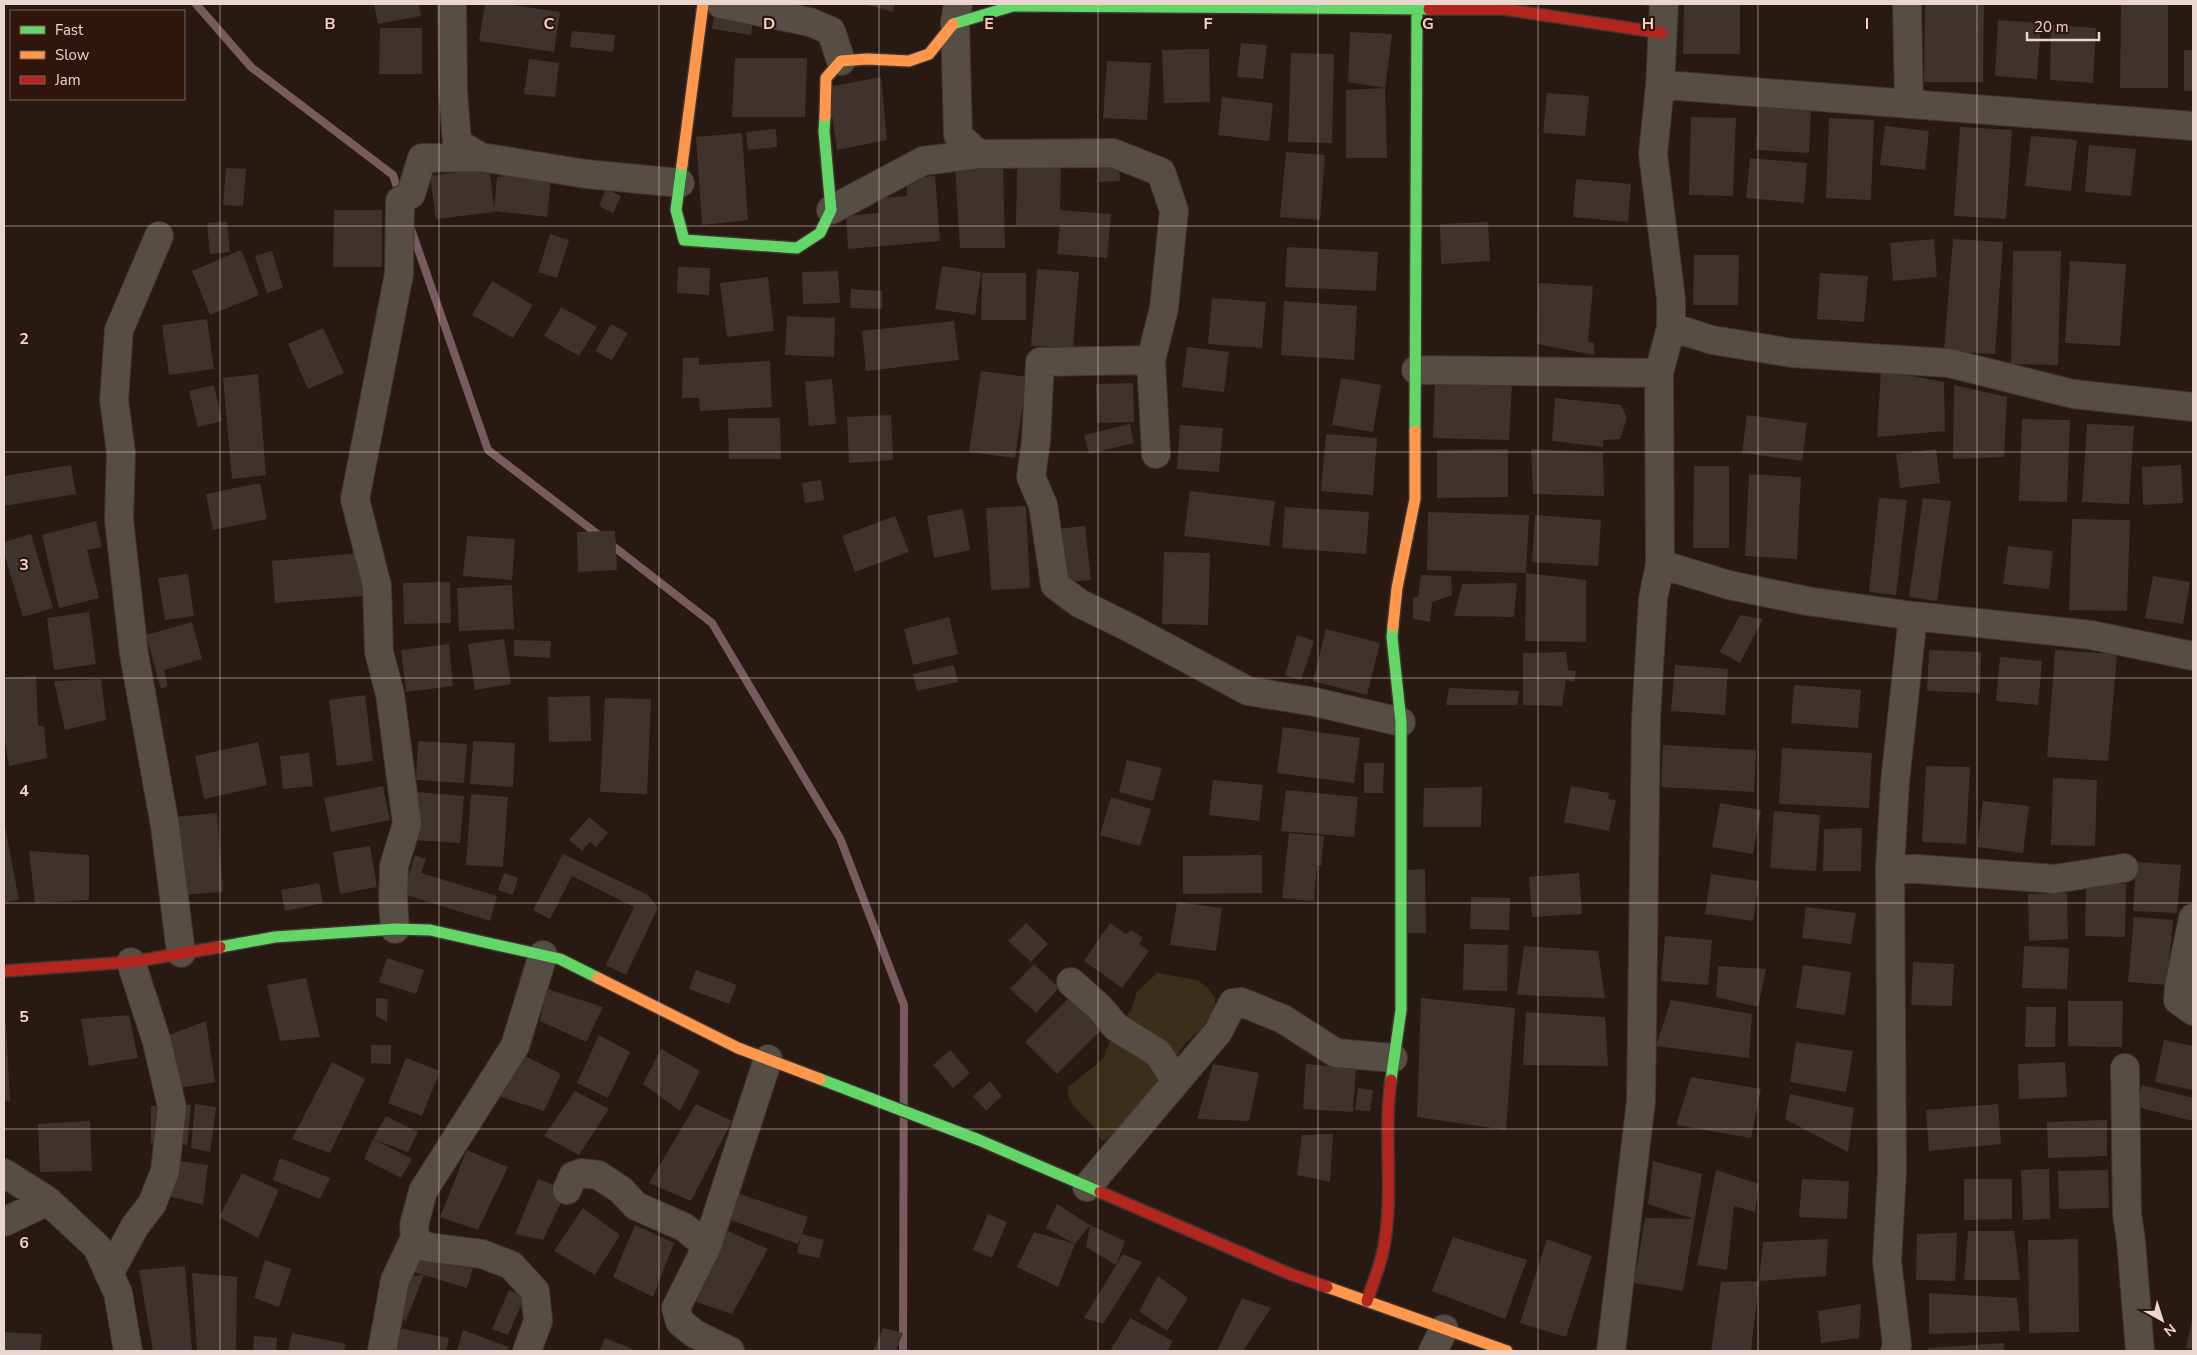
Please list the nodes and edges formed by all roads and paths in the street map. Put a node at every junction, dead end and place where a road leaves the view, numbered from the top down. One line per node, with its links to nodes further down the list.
1 (452, 4): 15 (street)
2 (703, 4): 16 (street)
3 (721, 4): 10 (street)
4 (1664, 4): 9 (street)
5 (1907, 4): 12 (street)
6 (1296, 6): 7 (street); 8 (street)
7 (1417, 6): 9 (street); 21 (street)
8 (957, 13): 10 (street); 14 (street)
9 (1662, 33): 11 (street)
10 (841, 61): 17 (street)
11 (1660, 86): 12 (street); 19 (street)
12 (1909, 103): 13 (street)
13 (2193, 126)
14 (978, 154): 17 (street); 20 (street)
15 (481, 157): 16 (street); 32 (street)
16 (680, 183): 17 (street)
17 (831, 210)
18 (159, 236): 33 (street)
19 (1671, 327): 22 (street); 23 (street)
20 (1151, 360): 24 (street); 28 (street)
21 (1416, 370): 22 (street); 28 (street)
22 (1660, 373): 25 (street)
23 (2193, 407)
24 (1156, 454)
25 (1660, 564): 26 (street); 58 (street)
26 (1913, 616): 27 (street); 29 (street)
27 (2193, 656)
28 (1401, 722): 39 (street)
29 (1890, 867): 30 (street); 59 (street)
30 (2124, 868)
31 (2193, 918): 38 (street)
32 (395, 930): 33 (street); 34 (street)
33 (181, 953): 35 (street)
34 (543, 955): 40 (street); 48 (street)
35 (131, 962): 36 (street); 50 (street)
36 (4, 971)
37 (1071, 982): 42 (street)
38 (2193, 1011)
39 (1393, 1058): 42 (street); 51 (street)
40 (768, 1059): 44 (street); 49 (street)
41 (2125, 1068): 60 (street)
42 (1180, 1077): 44 (street)
43 (4, 1173): 46 (street)
44 (1087, 1187): 51 (street)
45 (567, 1190): 49 (street)
46 (48, 1201): 47 (street); 50 (street)
47 (4, 1222)
48 (415, 1238): 54 (street); 55 (street)
49 (707, 1246): 56 (street)
50 (109, 1274): 53 (street)
51 (1367, 1301): 52 (street)
52 (1439, 1340): 57 (street)
53 (128, 1351)
54 (382, 1351)
55 (527, 1351)
56 (730, 1351)
57 (1507, 1351)
58 (1611, 1351)
59 (1895, 1351)
60 (2140, 1351)

